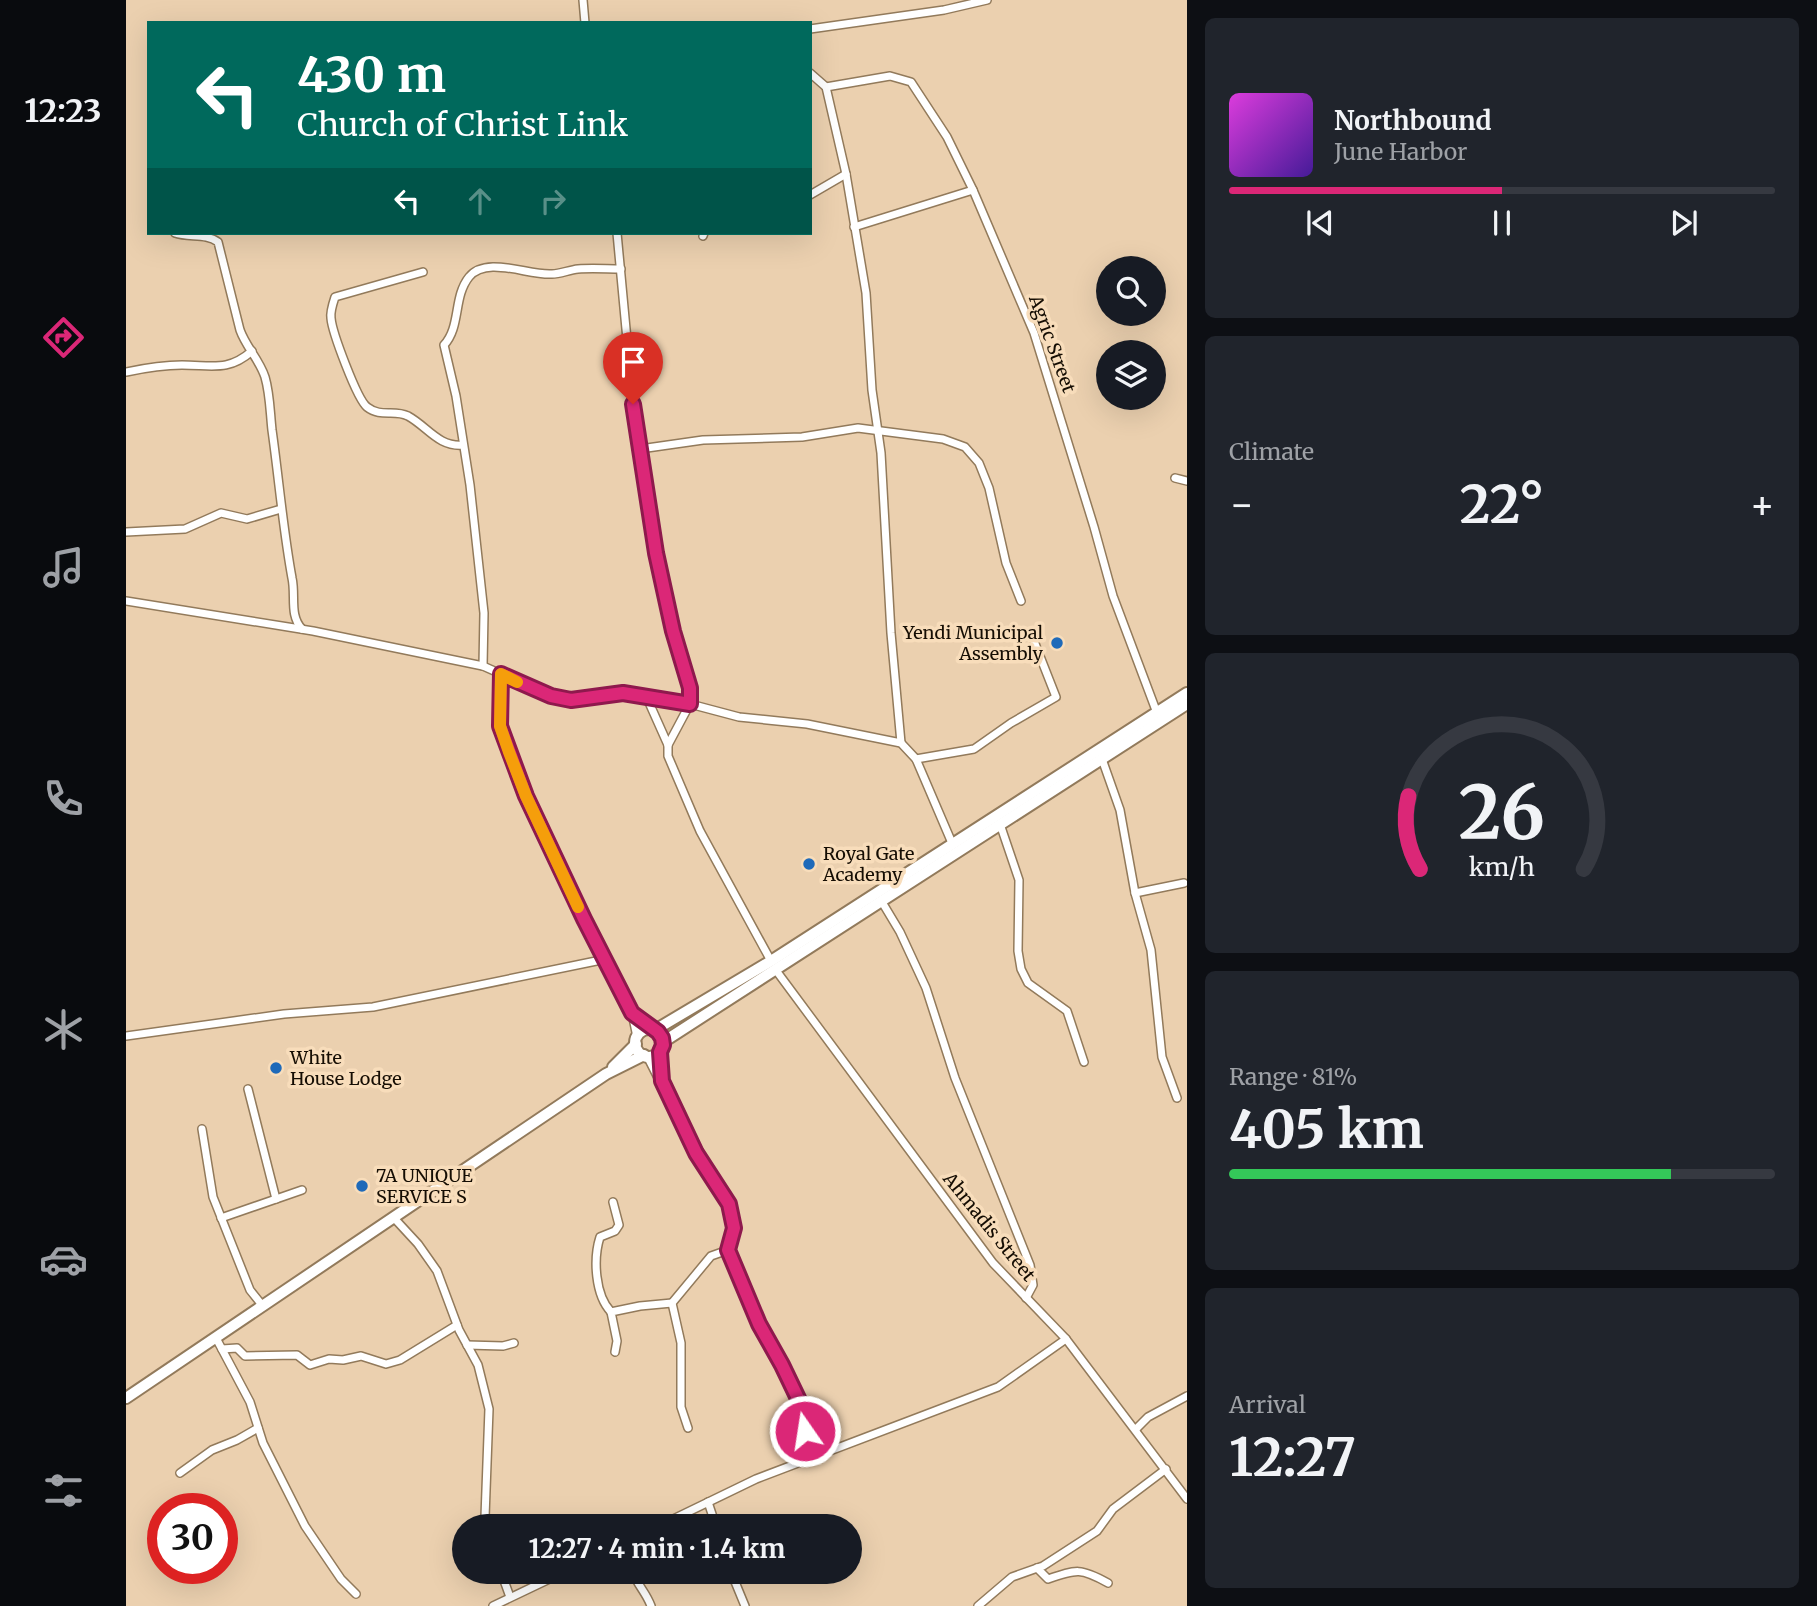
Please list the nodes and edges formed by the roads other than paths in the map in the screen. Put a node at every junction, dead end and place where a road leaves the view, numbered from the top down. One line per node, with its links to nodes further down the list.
1 (583, 0): 3 (street)
2 (988, 0): 4 (street)
3 (585, 21)
4 (812, 29)
5 (812, 76): 6 (street)
6 (826, 87): 7 (street); 8 (street, Agric Street)
7 (846, 174): 9 (street); 10 (street)
8 (973, 190): 10 (street); 34 (street, Agric Street)
9 (812, 194)
10 (854, 227): 17 (street)
11 (180, 235): 15 (street)
12 (617, 235): 13 (street)
13 (621, 269): 18 (street); 19 (street)
14 (423, 272): 18 (street)
15 (252, 351): 16 (street); 22 (street)
16 (126, 372)
17 (877, 429): 19 (street); 25 (street); 35 (street)
18 (463, 445): 28 (street)
19 (640, 449): 32 (street)
20 (1175, 478): 21 (street)
21 (1187, 481)
22 (281, 509): 23 (street); 26 (street)
23 (126, 532)
24 (126, 601): 26 (street)
25 (1021, 601)
26 (303, 629): 28 (street)
27 (1034, 641): 37 (street)
28 (483, 667): 29 (street)
29 (501, 674): 31 (street); 44 (street)
30 (1187, 693): 34 (highway)
31 (647, 698): 32 (street); 36 (street, Ahmadis Street)
32 (690, 704): 35 (street); 36 (street)
33 (1187, 704): 34 (highway)
34 (1160, 716): 38 (highway); 40 (highway)
35 (901, 743): 37 (street)
36 (668, 745): 45 (street, Ahmadis Street)
37 (916, 759): 40 (street)
38 (1102, 760): 39 (highway); 42 (street)
39 (1000, 824): 43 (highway); 52 (street)
40 (952, 843): 45 (highway)
41 (1184, 883): 42 (street)
42 (1135, 893): 56 (street)
43 (882, 902): 45 (highway); 64 (street)
44 (606, 959): 46 (street); 48 (street)
45 (773, 965): 47 (highway); 50 (highway); 64 (street, Ahmadis Street)
46 (632, 1013): 47 (street); 49 (street)
47 (654, 1030): 49 (highway); 50 (highway)
48 (126, 1036)
49 (636, 1040): 51 (highway); 53 (highway)
50 (662, 1047): 51 (highway); 54 (street)
51 (645, 1056): 53 (highway); 54 (street)
52 (1084, 1062)
53 (606, 1074): 62 (highway)
54 (662, 1081): 63 (street)
55 (248, 1089): 59 (street)
56 (1177, 1098)
57 (202, 1129): 61 (street)
58 (302, 1190): 59 (street)
59 (276, 1199): 61 (street)
60 (613, 1202): 67 (street)
61 (221, 1218): 66 (street)
62 (394, 1218): 66 (highway); 68 (street)
63 (728, 1250): 65 (street); 80 (street)
64 (1027, 1298): 70 (street, Ahmadis Street)
65 (672, 1303): 67 (street); 78 (street)
66 (262, 1305): 69 (highway)
67 (611, 1312): 74 (street)
68 (457, 1325): 72 (street); 73 (street)
69 (216, 1338): 73 (street); 76 (highway)
70 (1066, 1339): 79 (street, Ahmadis Street); 80 (street)
71 (514, 1343): 72 (street)
72 (467, 1345): 85 (street)
73 (222, 1349): 77 (street)
74 (615, 1352)
75 (1187, 1396): 79 (street)
76 (126, 1398)
77 (258, 1428): 82 (street); 94 (street)
78 (688, 1429)
79 (1136, 1429): 81 (street, Ahmadis Street)
80 (802, 1462): 84 (street)
81 (1166, 1469): 83 (street, Ahmadis Street); 88 (street)
82 (180, 1473)
83 (1187, 1499)
84 (708, 1502): 86 (street); 87 (street)
85 (485, 1514)
86 (684, 1514)
87 (712, 1514)
88 (1037, 1568): 89 (street); 99 (street)
89 (1108, 1583)
90 (505, 1584): 95 (street)
91 (538, 1584): 95 (street)
92 (636, 1584): 97 (street)
93 (736, 1584): 98 (street)
94 (356, 1594)
95 (510, 1597): 96 (street)
96 (493, 1606)
97 (651, 1606)
98 (745, 1606)
99 (978, 1606)

